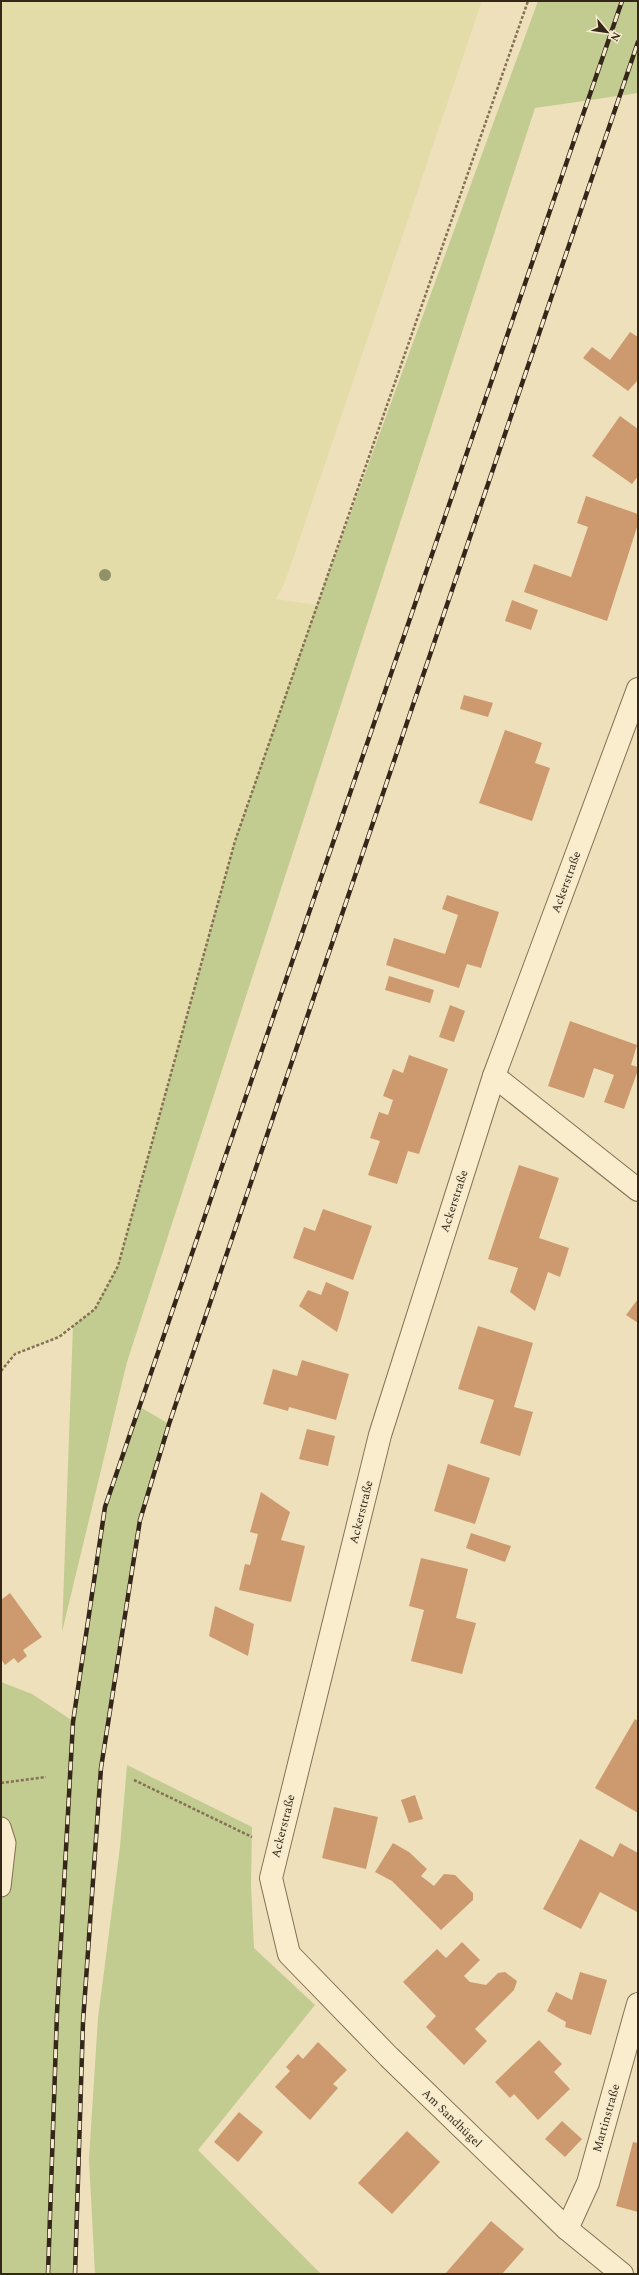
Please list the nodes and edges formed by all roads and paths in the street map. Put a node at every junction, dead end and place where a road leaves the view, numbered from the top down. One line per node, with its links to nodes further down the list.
1 (528, 1): 5 (path)
2 (638, 689): 3 (street, Ackerstraße)
3 (494, 1076): 4 (street); 10 (street, Ackerstraße)
4 (638, 1190)
5 (1, 1371)
6 (46, 1777): 8 (path)
7 (134, 1780): 10 (path)
8 (1, 1783)
9 (1, 1827): 11 (lane)
10 (278, 1849): 12 (street, Ackerstraße)
11 (1, 1887)
12 (289, 1954): 14 (street, Am Sandhügel)
13 (638, 2004): 14 (street, Martinstraße)
14 (567, 2229): 15 (street, Am Sandhügel)
15 (622, 2274)

